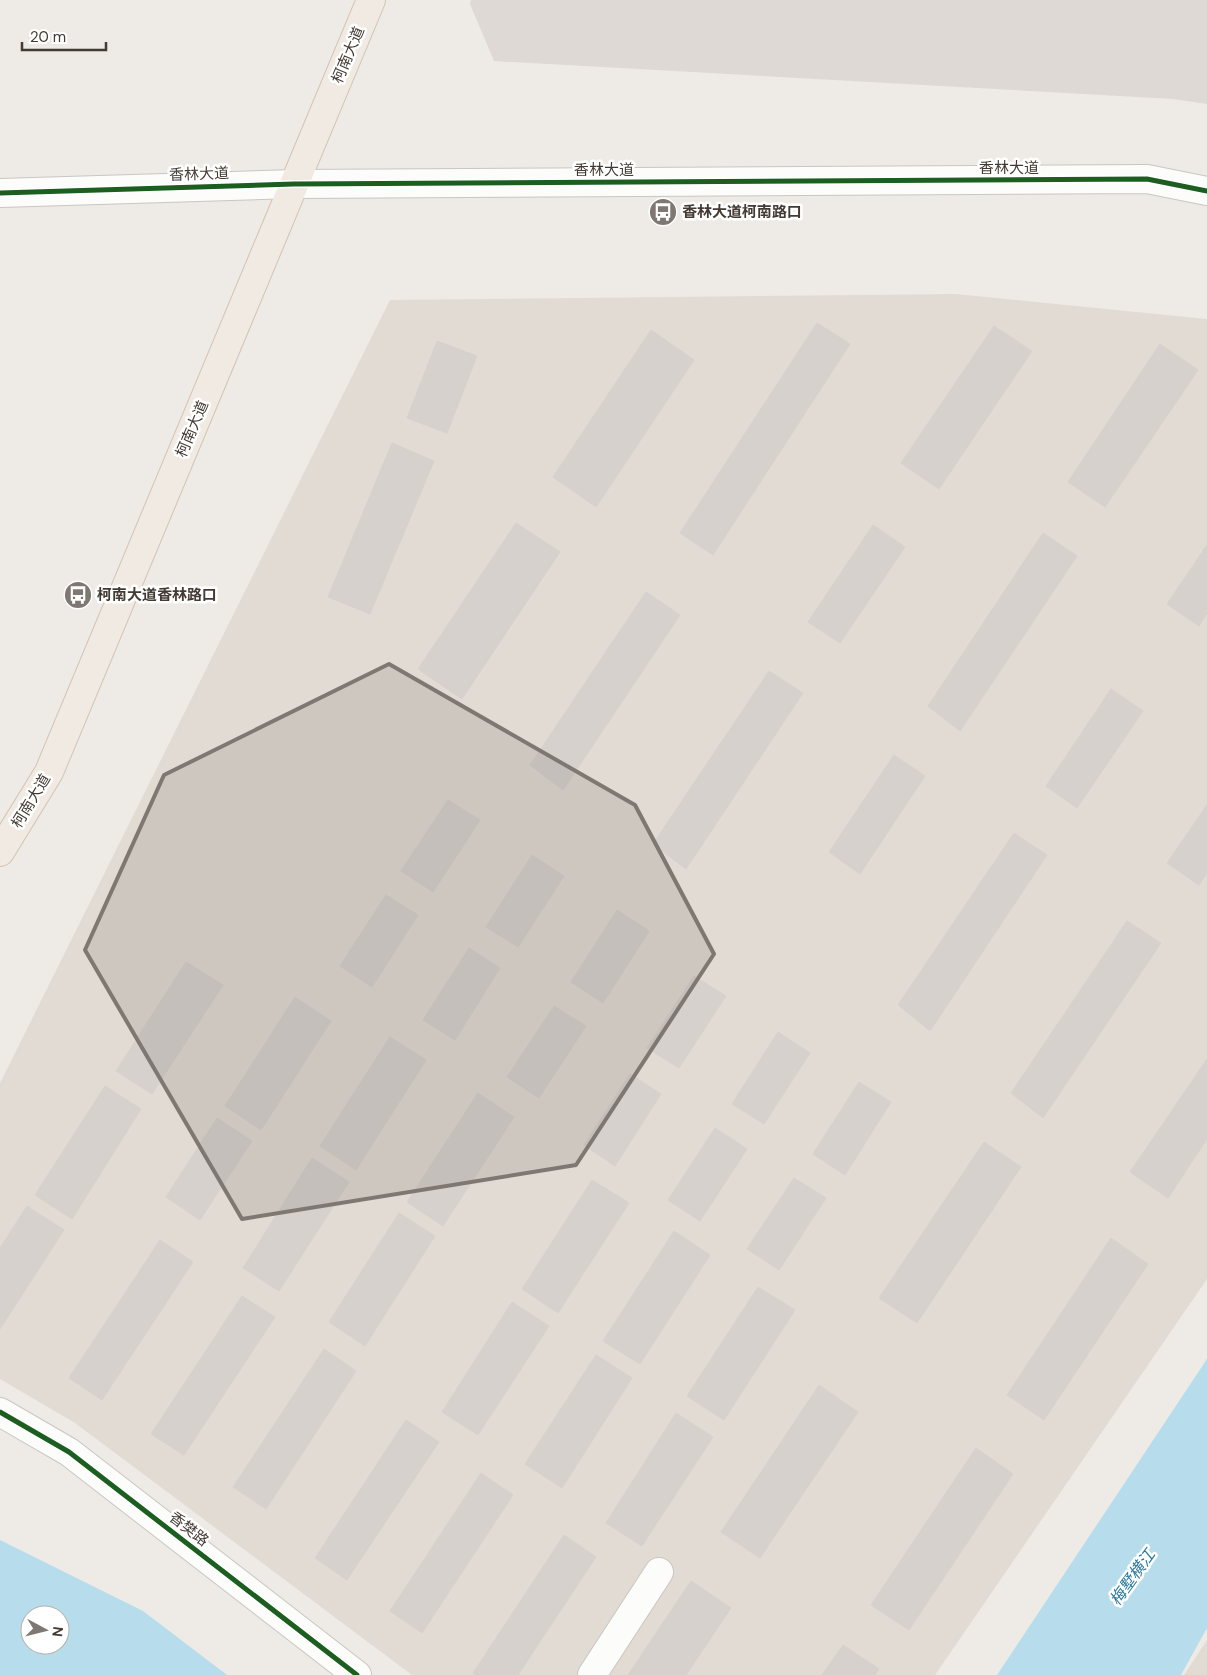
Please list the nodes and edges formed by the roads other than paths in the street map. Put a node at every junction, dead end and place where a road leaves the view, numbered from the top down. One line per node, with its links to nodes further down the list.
1 (371, 0): 2 (main road, 柯南大道)
2 (294, 184): 3 (street, 香林大道); 4 (street, 香林大道); 5 (main road, 柯南大道)
3 (1207, 191)
4 (0, 193)
5 (0, 852)
6 (0, 1412): 8 (street, 香樊路)
7 (659, 1572): 9 (street)
8 (356, 1675)
9 (592, 1675)

